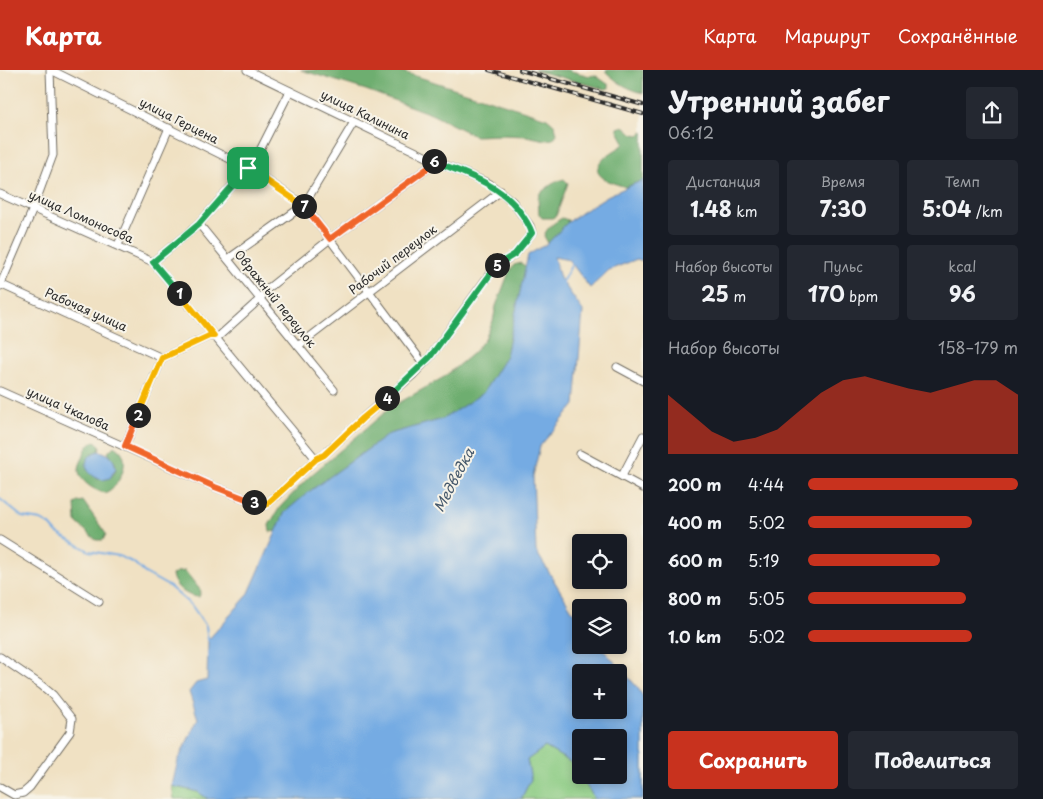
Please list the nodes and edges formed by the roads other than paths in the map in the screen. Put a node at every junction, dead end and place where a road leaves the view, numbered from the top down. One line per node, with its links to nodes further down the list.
1 (50, 70): 5 (street, улица Герцена); 11 (street)
2 (247, 70): 3 (street, улица Калинина)
3 (290, 91): 4 (street, улица Калинина); 7 (street)
4 (354, 122): 6 (street, улица Калинина); 10 (street)
5 (169, 128): 7 (street, улица Герцена); 14 (street)
6 (433, 160): 8 (street, улица Калинина); 13 (street)
7 (248, 168): 10 (street, улица Герцена); 12 (street)
8 (501, 191): 18 (street, Рабочий переулок); 23 (street, улица Калинина)
9 (0, 194): 11 (street, улица Ломоносова)
10 (304, 205): 13 (street, улица Герцена); 15 (street)
11 (33, 209): 14 (street, улица Ломоносова); 17 (street)
12 (199, 224): 15 (street, Овражный переулок); 16 (street)
13 (330, 239): 18 (street, улица Герцена); 19 (street)
14 (118, 245): 16 (street, улица Ломоносова)
15 (228, 259): 19 (street, Овражный переулок)
16 (153, 262): 20 (street)
17 (0, 284): 22 (street, Рабочая улица)
18 (370, 292): 21 (street, Рабочий переулок); 23 (street, улица Герцена)
19 (260, 299): 20 (street); 21 (street, Овражный переулок)
20 (214, 336): 22 (street); 31 (street)
21 (298, 346): 26 (street, Овражный переулок)
22 (162, 358): 29 (street)
23 (423, 363): 31 (street)
24 (617, 367): 25 (street)
25 (643, 381)
26 (334, 390)
27 (0, 391): 29 (street, улица Чкалова)
28 (643, 436): 32 (street)
29 (125, 446): 31 (street, улица Чкалова)
30 (580, 454): 32 (street)
31 (316, 459)
32 (622, 476): 33 (street)
33 (643, 488)
34 (0, 540): 35 (street)
35 (100, 602)
36 (0, 657): 37 (street)
37 (0, 787)

